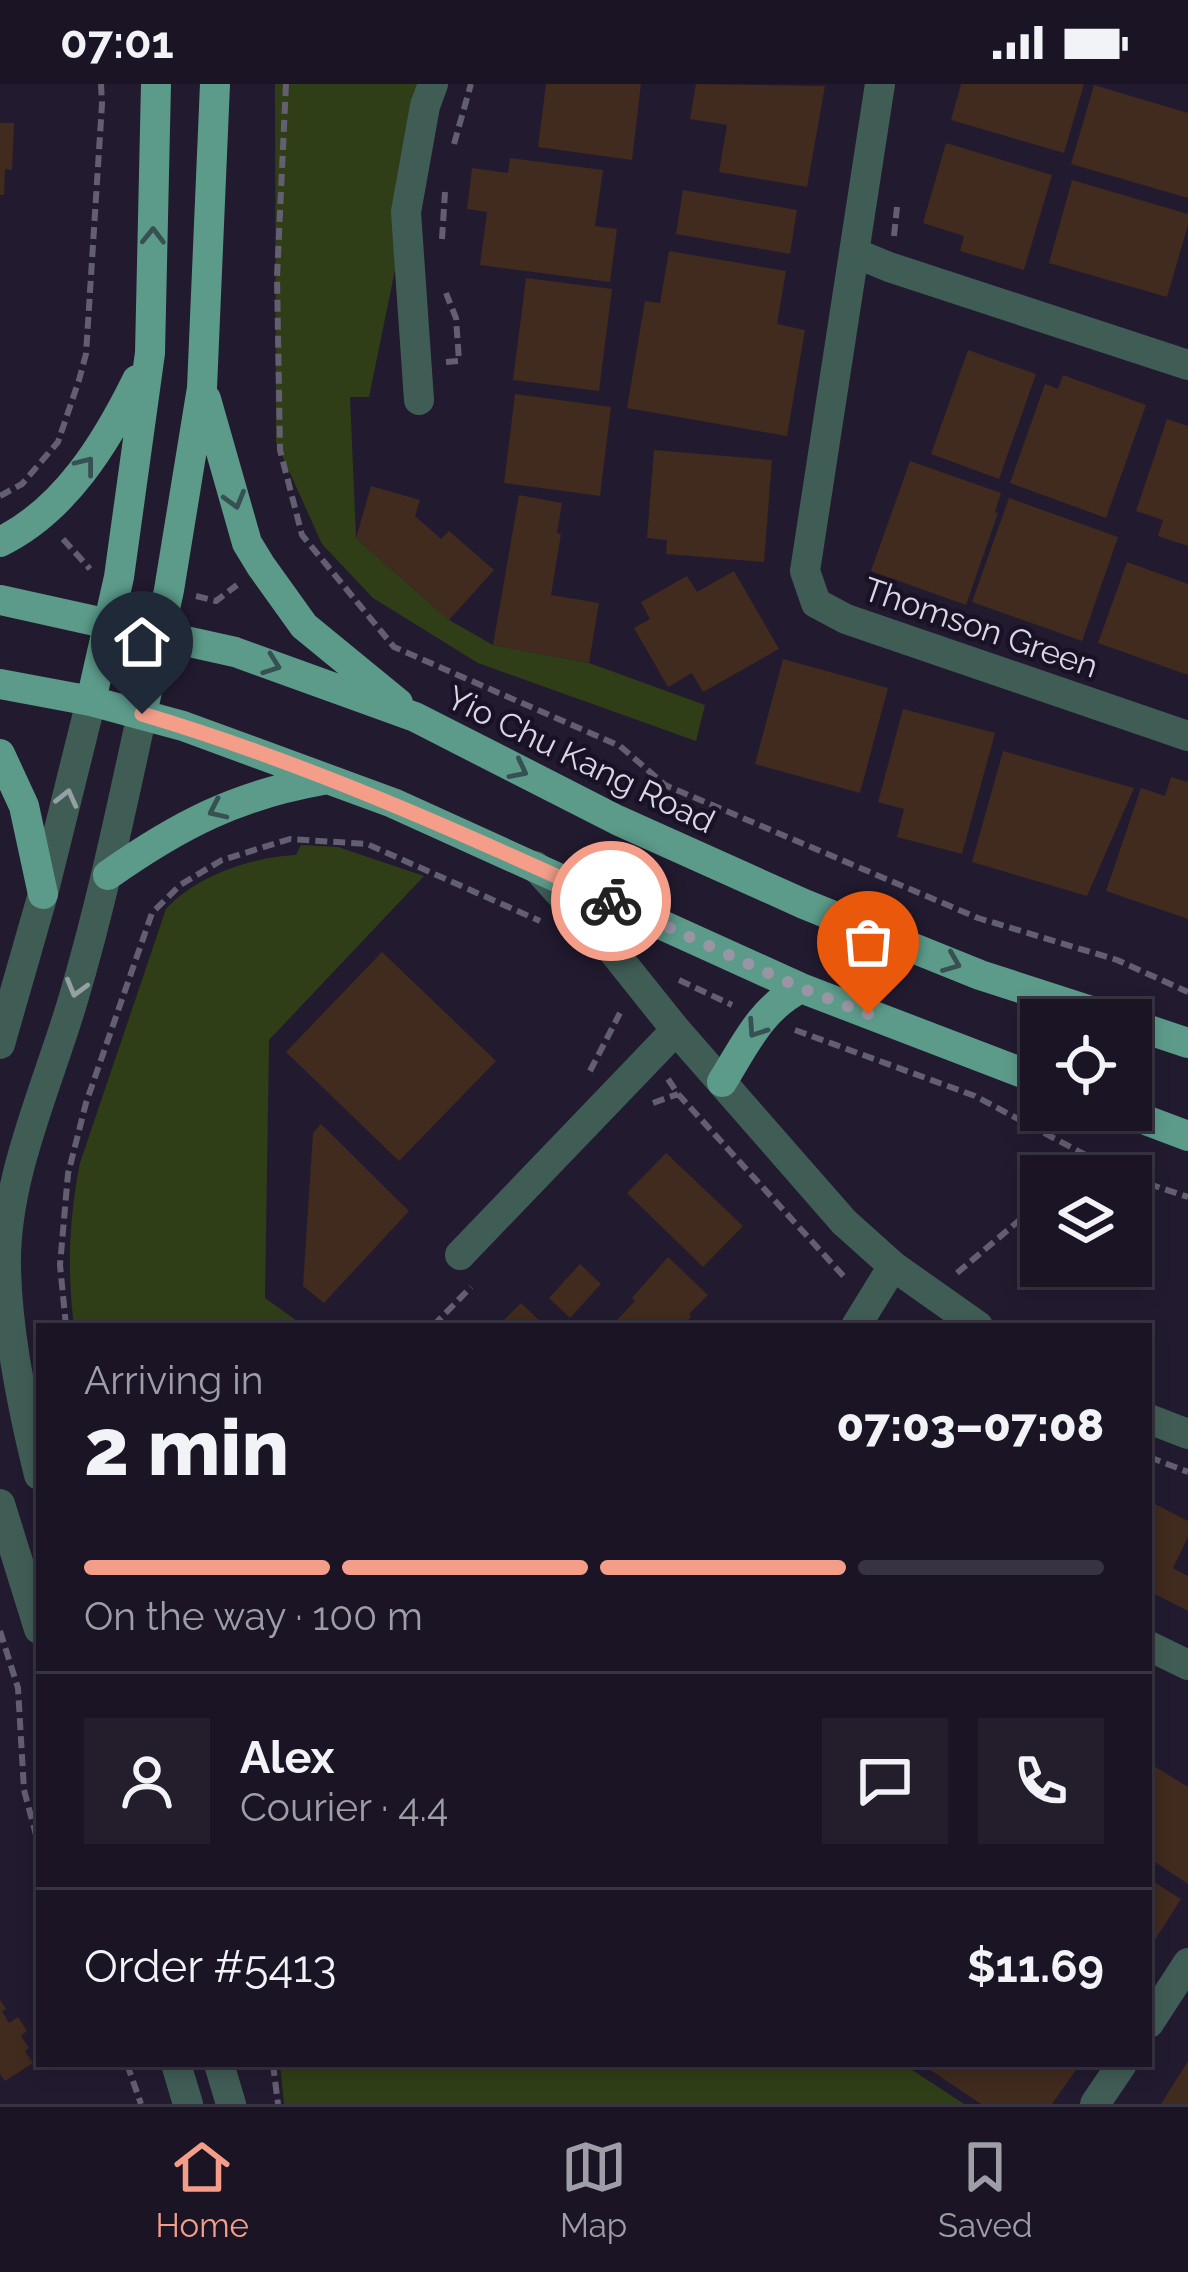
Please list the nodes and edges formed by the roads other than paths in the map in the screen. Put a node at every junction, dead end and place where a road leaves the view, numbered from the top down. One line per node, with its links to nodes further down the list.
1 (156, 84): 6 (main road, one-way to 1)
2 (215, 84): 8 (main road)
3 (433, 84): 9 (street)
4 (880, 84): 5 (street, Thomson Green)
5 (855, 254): 7 (street); 18 (street, Thomson Green)
6 (150, 353): 10 (main road, one-way to 6); 12 (main road)
7 (1188, 365)
8 (202, 388): 13 (main road); 17 (main road, one-way to 17)
9 (419, 400)
10 (0, 542)
11 (0, 600): 12 (main road, Yio Chu Kang Road)
12 (110, 623): 13 (main road, Yio Chu Kang Road); 15 (main road)
13 (160, 634): 16 (main road); 17 (main road, Yio Chu Kang Road, one-way to 17)
14 (0, 684): 15 (main road)
15 (91, 701): 16 (main road); 23 (street, one-way to 15)
16 (142, 714): 20 (main road); 22 (street)
17 (415, 717): 25 (main road, Yio Chu Kang Road, one-way to 25)
18 (1188, 736)
19 (0, 754): 23 (main road)
20 (329, 779): 21 (main road); 22 (main road, one-way to 22)
21 (535, 866): 24 (main road); 26 (street)
22 (108, 875): 38 (street, one-way to 38)
23 (43, 894): 29 (street)
24 (801, 988): 30 (main road); 31 (main road, one-way to 31)
25 (1054, 999)
26 (676, 1030): 31 (street); 34 (street)
27 (1152, 1031): 28 (main road)
28 (1188, 1042)
29 (0, 1044)
30 (1020, 1072)
31 (722, 1082): 35 (street)
32 (1152, 1122): 33 (main road)
33 (1188, 1136)
34 (460, 1255)
35 (893, 1266): 36 (street); 37 (street)
36 (858, 1323)
37 (973, 1323)
38 (6, 1326): 39 (street)
39 (10, 1380): 42 (street)
40 (1152, 1419): 41 (street)
41 (1188, 1434)
42 (36, 1465)
43 (0, 1504): 44 (street)
44 (36, 1619)
45 (1152, 1647): 46 (street)
46 (1188, 1665)
47 (1188, 1963): 48 (street)
48 (1152, 2018)
49 (177, 2067): 52 (street)
50 (220, 2067): 53 (street)
51 (1120, 2067): 54 (street)
52 (188, 2104)
53 (232, 2104)
54 (1095, 2104)

